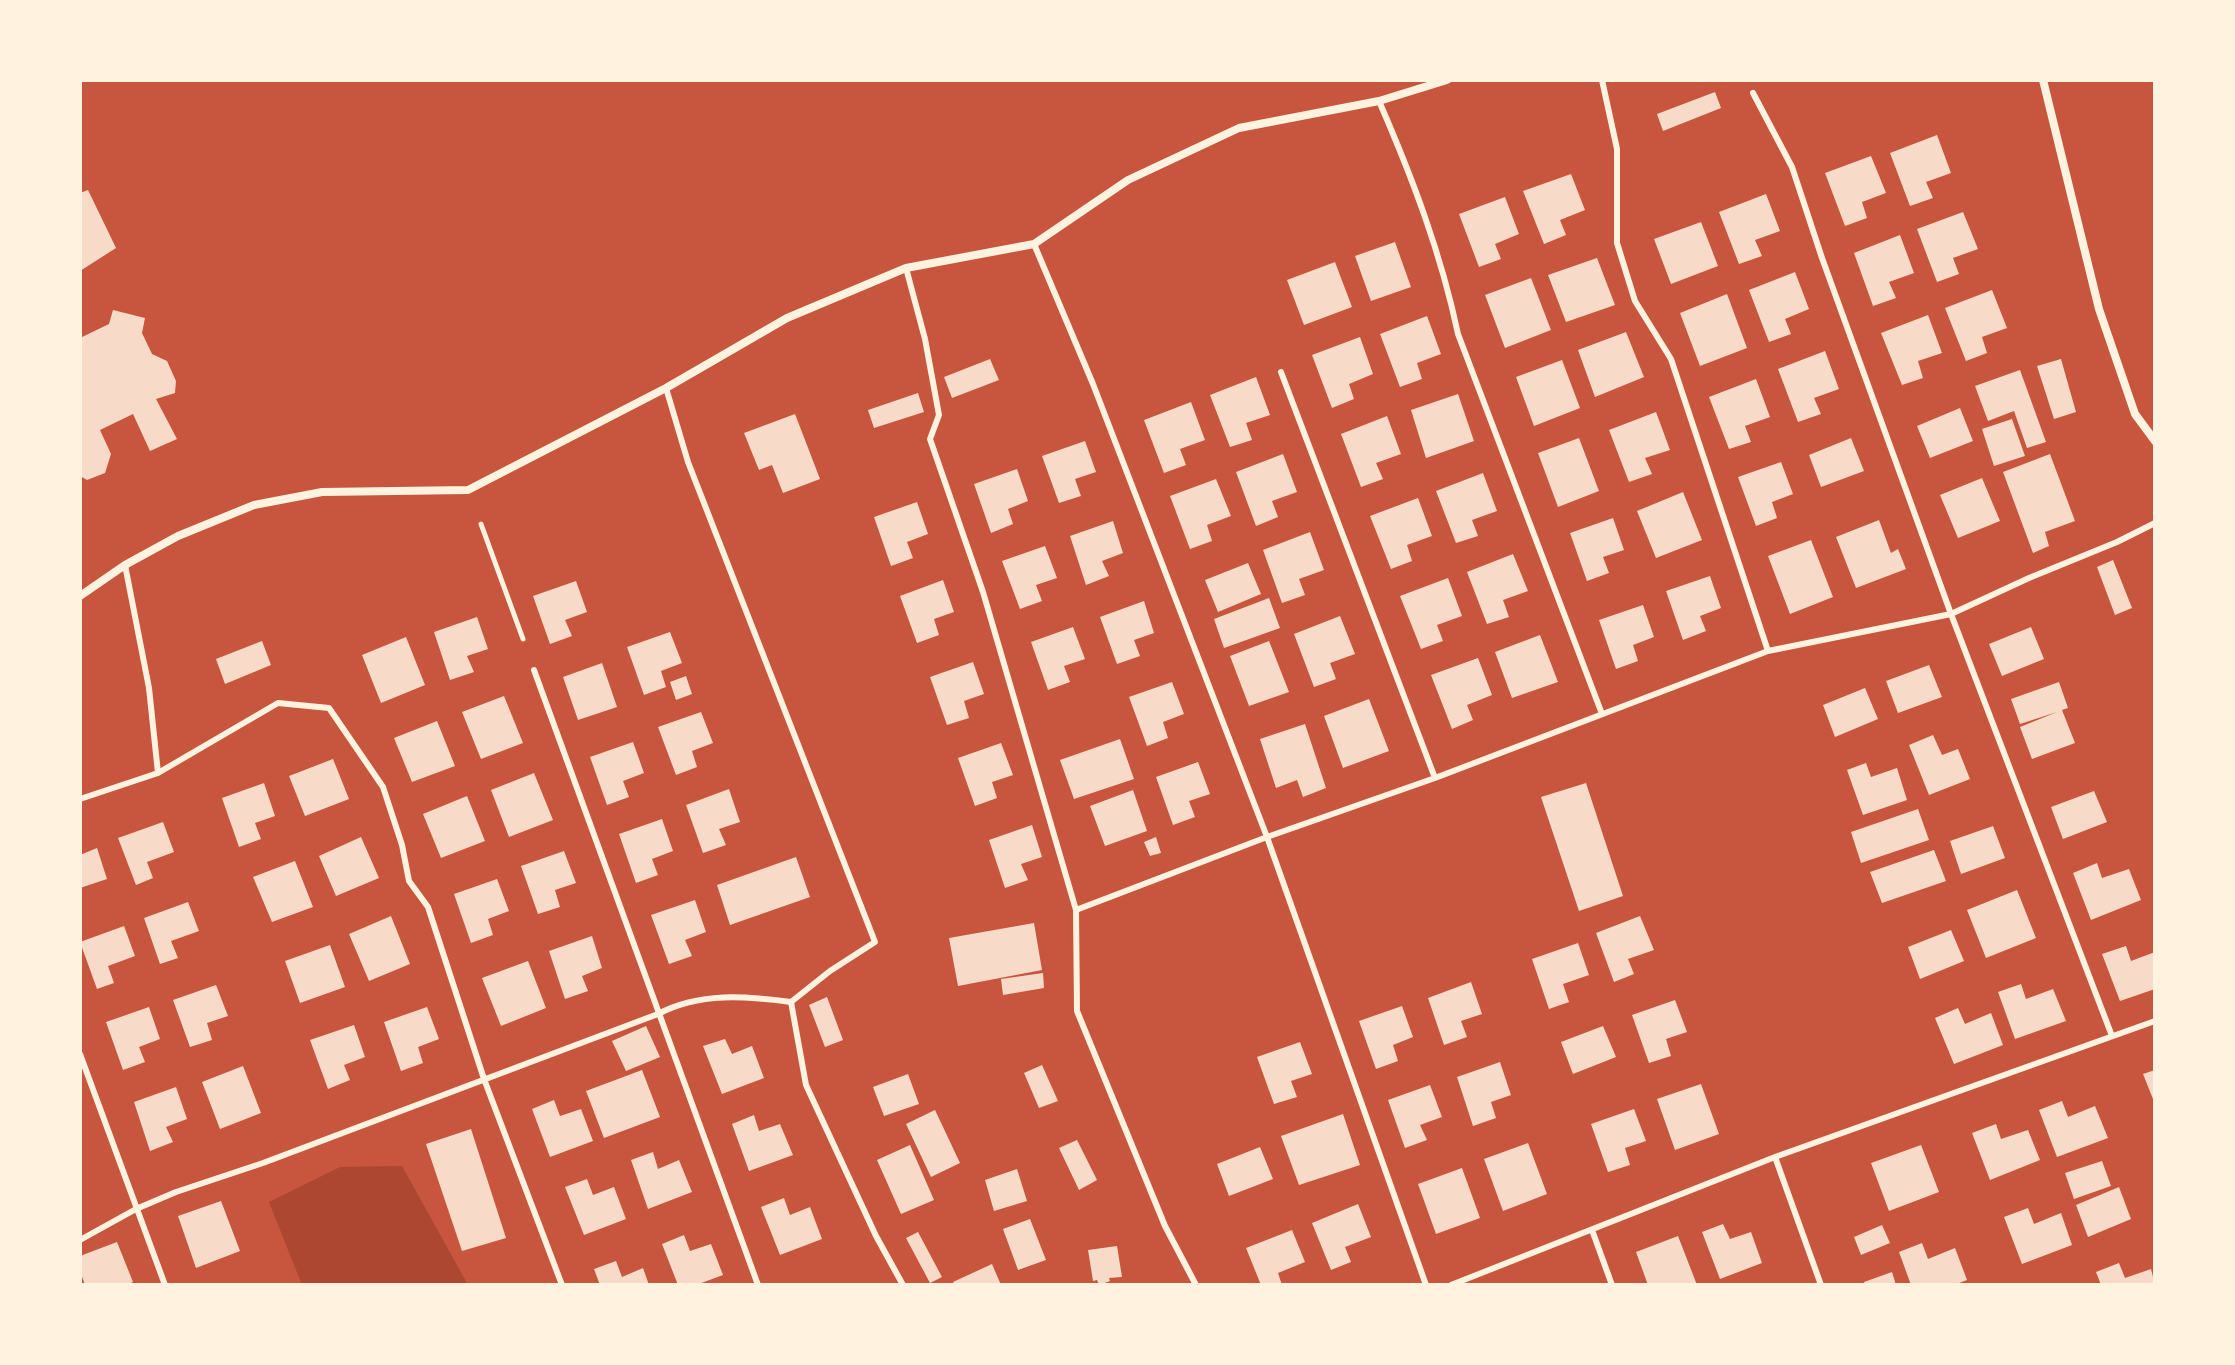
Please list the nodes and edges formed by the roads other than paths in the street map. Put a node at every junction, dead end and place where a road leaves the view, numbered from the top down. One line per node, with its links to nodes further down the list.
1 (1447, 80): 5 (street)
2 (1602, 80): 15 (lane)
3 (2043, 80): 10 (street)
4 (1753, 93): 14 (lane)
5 (1379, 101): 6 (street); 17 (lane)
6 (1034, 244): 7 (street); 21 (lane)
7 (906, 268): 9 (street); 22 (lane)
8 (1281, 372): 19 (lane)
9 (666, 388): 12 (street); 23 (lane)
10 (2155, 441)
11 (2155, 523): 14 (lane)
12 (125, 565): 13 (street); 18 (lane)
13 (80, 596)
14 (1951, 614): 15 (lane); 26 (lane)
15 (1768, 651): 17 (lane)
16 (534, 670): 24 (lane)
17 (1602, 714): 19 (lane)
18 (158, 773): 20 (lane); 28 (lane)
19 (1435, 778): 21 (lane)
20 (80, 799)
21 (1267, 837): 22 (lane); 38 (lane)
22 (1076, 910): 37 (lane)
23 (791, 1002): 24 (lane); 36 (lane)
24 (658, 1014): 28 (lane); 35 (lane)
25 (2155, 1021): 26 (lane)
26 (2112, 1036): 29 (lane)
27 (80, 1054): 30 (lane)
28 (484, 1079): 30 (lane); 34 (lane)
29 (1775, 1157): 31 (lane); 41 (lane)
30 (136, 1209): 32 (lane); 33 (lane)
31 (1592, 1230): 39 (lane); 40 (lane)
32 (80, 1240)
33 (165, 1285)
34 (562, 1285)
35 (758, 1285)
36 (903, 1285)
37 (1196, 1285)
38 (1426, 1285)
39 (1451, 1285)
40 (1612, 1285)
41 (1821, 1285)

